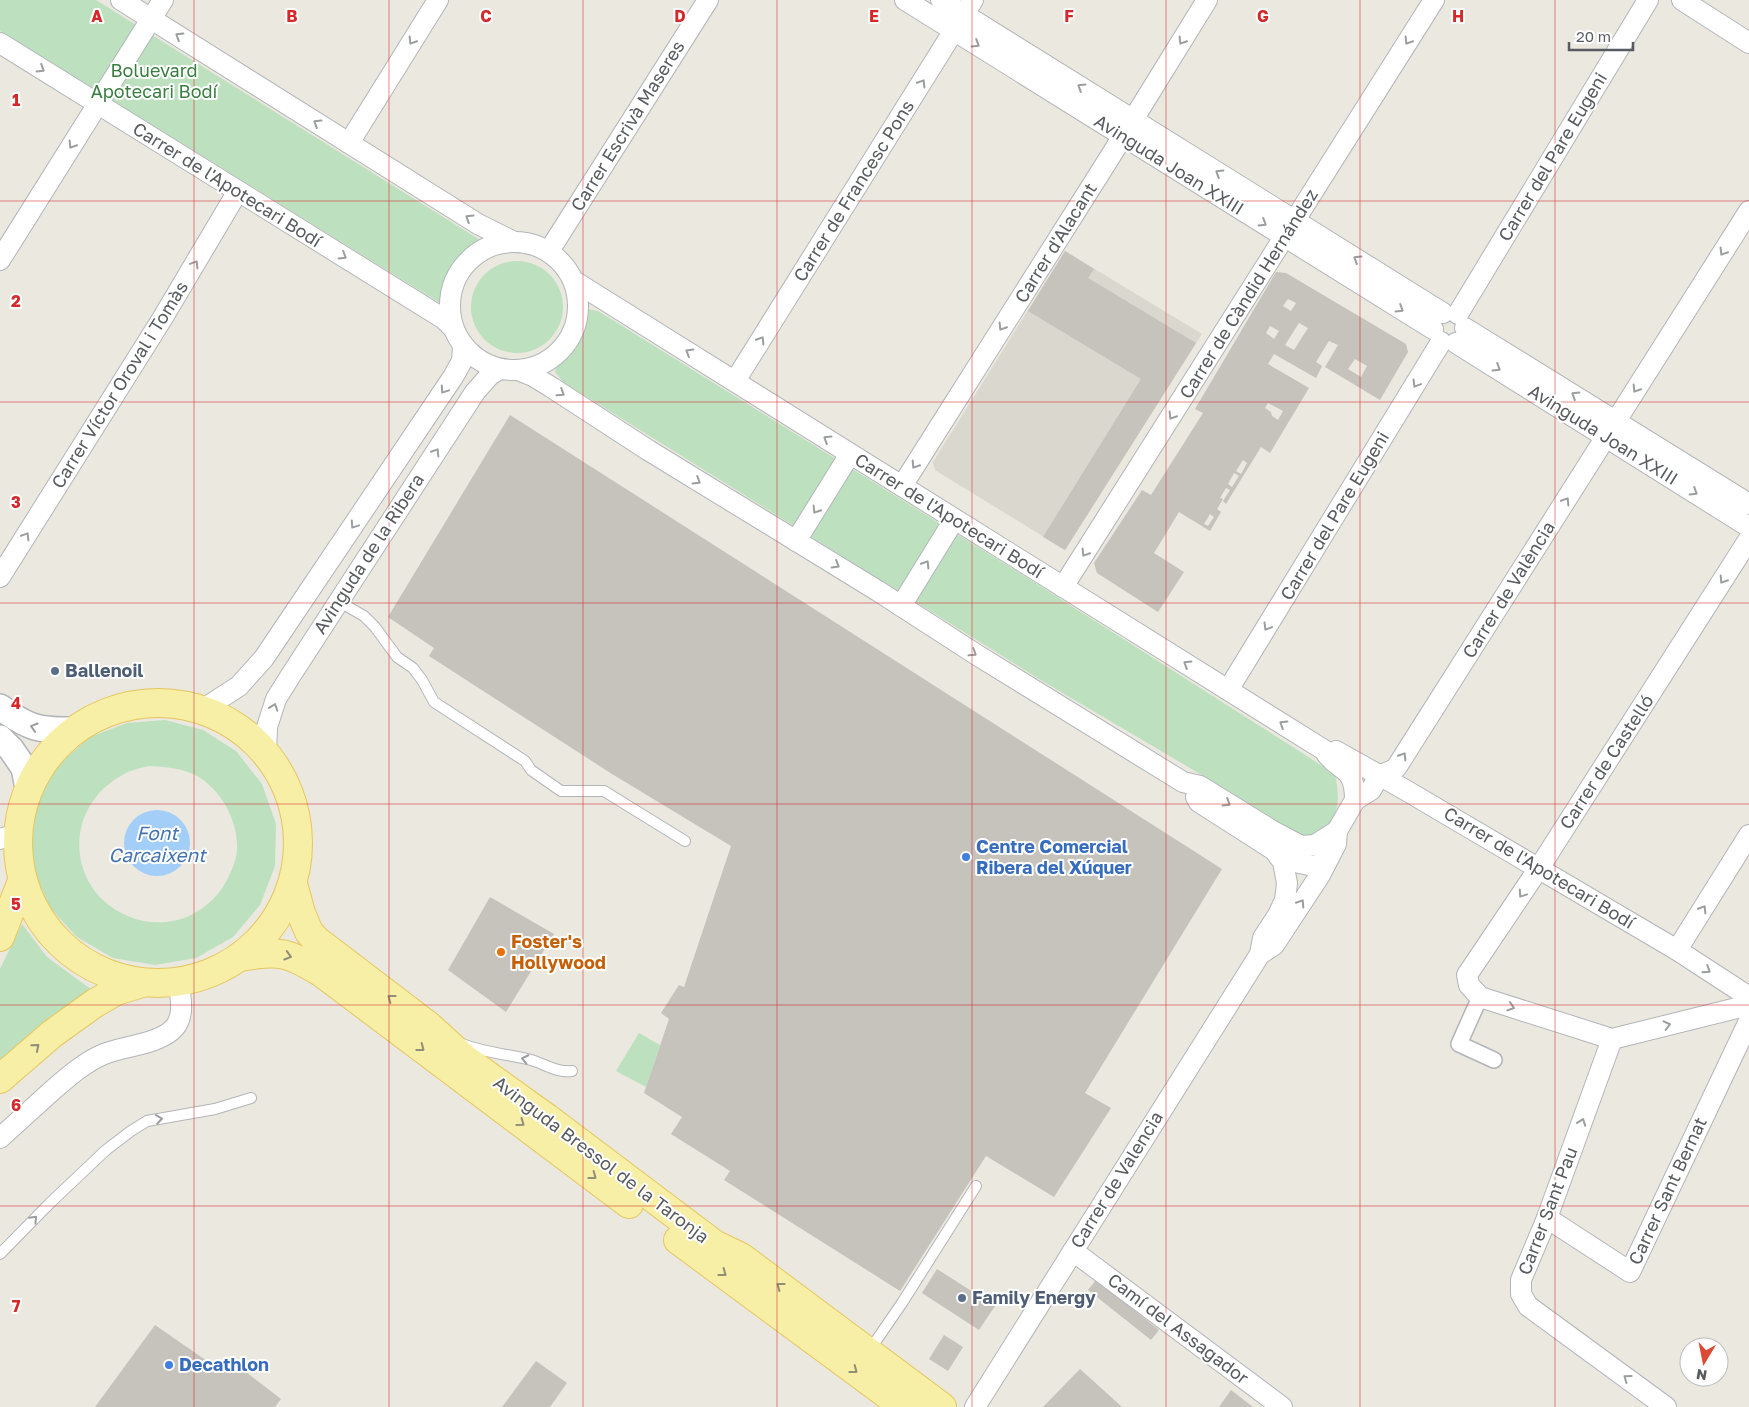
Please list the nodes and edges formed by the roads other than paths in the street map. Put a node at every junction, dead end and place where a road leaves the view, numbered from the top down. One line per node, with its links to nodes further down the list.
1 (121, 0): 12 (street)
2 (163, 0): 12 (street)
3 (438, 0): 17 (street, one-way to 17)
4 (708, 0): 22 (street, Carrer Escrivà Maseres)
5 (905, 0): 11 (street, Avinguda Joan XXIII)
6 (941, 0): 11 (street, Avinguda Joan XXIII)
7 (1207, 0): 16 (street, Carrer d'Alacant, one-way to 16)
8 (1434, 0): 20 (street, Carrer de Càndid Hernández, one-way to 20)
9 (1648, 0): 26 (street, Carrer del Pare Eugeni)
10 (1682, 0): 14 (street)
11 (964, 15): 16 (street, Avinguda Joan XXIII); 29 (street, Carrer de Francesc Pons, one-way to 11)
12 (151, 18): 15 (street); 17 (street, one-way to 12)
13 (0, 43): 15 (street, Carrer de l'Apotecari Bodí, one-way to 15)
14 (1749, 43)
15 (97, 104): 18 (street, Carrer de l'Apotecari Bodí); 23 (street, one-way to 23)
16 (1128, 128): 20 (street, Avinguda Joan XXIII); 32 (street, Carrer d'Alacant, one-way to 32)
17 (349, 143): 21 (street, one-way to 17)
18 (238, 191): 25 (street, Carrer de l'Apotecari Bodí, one-way to 25); 38 (street, Carrer Víctor Oroval i Tomàs, one-way to 18)
19 (1749, 211): 30 (street, Carrer de València, one-way to 30)
20 (1290, 228): 26 (street, Avinguda Joan XXIII); 39 (street, Carrer de Càndid Hernández, one-way to 39)
21 (512, 241): 22 (street); 25 (street)
22 (548, 251): 24 (street)
23 (0, 260)
24 (574, 281): 28 (street); 29 (street, Carrer de l'Apotecari Bodí, one-way to 24)
25 (453, 328): 27 (street)
26 (1449, 328): 30 (street, Avinguda Joan XXIII); 42 (street, Carrer del Pare Eugeni, one-way to 42)
27 (463, 346): 28 (street); 44 (street, Avinguda de la Ribera, one-way to 44)
28 (509, 370): 37 (street, one-way to 37); 40 (street, Avinguda de la Ribera, one-way to 28)
29 (736, 381): 31 (street, Carrer de l'Apotecari Bodí, one-way to 29)
30 (1611, 429): 33 (street, Avinguda Joan XXIII); 35 (street, Avinguda Joan XXIII, one-way to 35); 49 (street, Carrer de València, one-way to 30)
31 (850, 454): 32 (street, Carrer de l'Apotecari Bodí); 37 (street, one-way to 37)
32 (902, 486): 34 (street, Carrer de l'Apotecari Bodí)
33 (1749, 504)
34 (954, 520): 39 (street, Carrer de l'Apotecari Bodí); 41 (street, one-way to 34)
35 (1749, 527)
36 (1749, 539): 59 (street, Carrer de Castelló, one-way to 59)
37 (796, 541): 41 (street, one-way to 41)
38 (0, 577)
39 (1063, 588): 42 (street, Carrer de l'Apotecari Bodí, one-way to 39)
40 (338, 601): 48 (street, Avinguda de la Ribera, one-way to 40); 56 (lane)
41 (901, 606): 50 (street, one-way to 50)
42 (1228, 690): 47 (street, Carrer de l'Apotecari Bodí, one-way to 42)
43 (0, 707): 45 (street, one-way to 43)
44 (202, 710): 45 (main road); 48 (main road)
45 (74, 730): 51 (main road)
46 (0, 738): 51 (street)
47 (1324, 750): 49 (street, Carrer de l'Apotecari Bodí); 52 (street, Carrer de l'Apotecari Bodí)
48 (266, 754): 61 (main road)
49 (1379, 776): 52 (street, Carrer de València); 59 (street, Carrer de l'Apotecari Bodí)
50 (1183, 782): 53 (street, one-way to 53); 57 (street)
51 (28, 788): 55 (main road)
52 (1355, 800): 53 (street, Carrer de València)
53 (1337, 831): 58 (street, Carrer de València)
54 (1749, 835): 63 (street, one-way to 54)
55 (8, 837): 60 (main road)
56 (685, 841)
57 (1279, 856): 58 (street); 64 (street)
58 (1326, 862): 64 (street, Carrer de València, one-way to 58)
59 (1539, 868): 63 (street, Carrer de l'Apotecari Bodí); 68 (street, Carrer de Castelló, one-way to 68)
60 (22, 881): 62 (main road); 67 (main road)
61 (293, 884): 65 (main road); 72 (main road, Avinguda Bressol de la Taronja, one-way to 61)
62 (0, 937)
63 (1677, 950): 69 (street, Carrer de l'Apotecari Bodí, one-way to 69)
64 (1260, 954): 81 (street, Carrer de Valencia)
65 (240, 957): 66 (main road); 84 (main road, Avinguda Bressol de la Taronja, one-way to 84)
66 (179, 982): 67 (main road); 78 (street)
67 (142, 983): 76 (main road, one-way to 67)
68 (1474, 991): 73 (street, one-way to 73); 74 (street)
69 (1749, 997)
70 (1749, 1005): 73 (street, one-way to 70)
71 (1749, 1021): 80 (street, Carrer Sant Bernat)
72 (430, 1027): 75 (lane, one-way to 72); 83 (main road, Avinguda Bressol de la Taronja, one-way to 72)
73 (1612, 1039): 80 (street, Carrer Sant Pau, one-way to 73)
74 (1494, 1060)
75 (572, 1071)
76 (0, 1079)
77 (251, 1098): 82 (lane, one-way to 77)
78 (0, 1138)
79 (976, 1186): 83 (lane)
80 (1547, 1218): 88 (street, Carrer Sant Pau, one-way to 80)
81 (1073, 1251): 86 (street, Carrer de Valencia); 87 (street, Camí del Assagador)
82 (0, 1254)
83 (868, 1352): 85 (main road, Avinguda Bressol de la Taronja)
84 (894, 1403)
85 (942, 1407)
86 (974, 1407)
87 (1282, 1407)
88 (1666, 1407)

